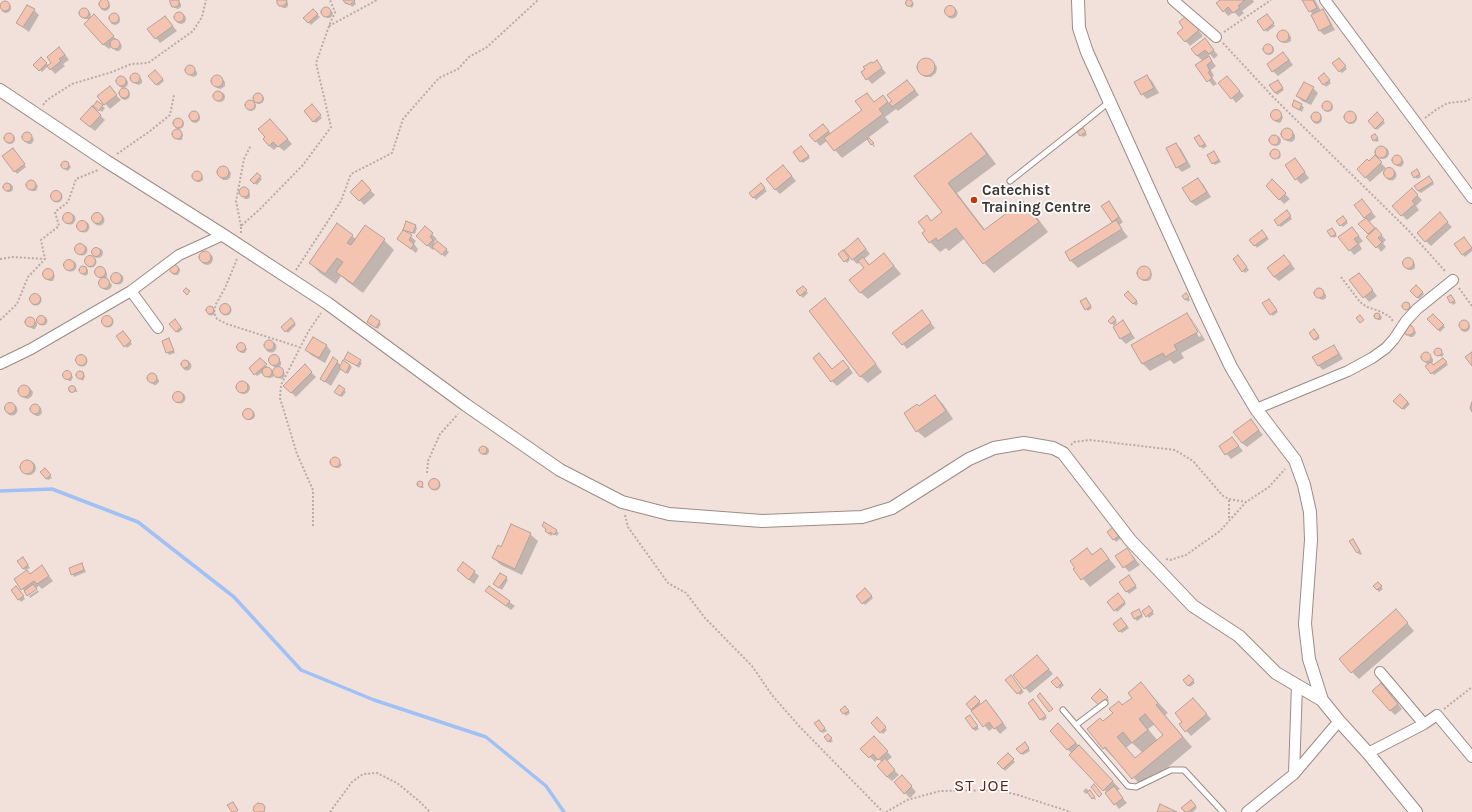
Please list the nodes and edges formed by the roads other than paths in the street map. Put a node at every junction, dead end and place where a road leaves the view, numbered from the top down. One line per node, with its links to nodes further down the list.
1 (1078, 0): 6 (street)
2 (1173, 0): 4 (street)
3 (1324, 0): 8 (street)
4 (1216, 37)
5 (0, 90): 9 (street)
6 (1109, 102): 7 (lane); 14 (street)
7 (1010, 181)
8 (1472, 198)
9 (223, 234): 11 (street); 16 (street)
10 (1453, 280): 14 (street)
11 (130, 291): 12 (street); 13 (street)
12 (158, 328)
13 (0, 364)
14 (1256, 409): 17 (street)
15 (1380, 672): 21 (street)
16 (1297, 685): 17 (street); 25 (street)
17 (1322, 700): 20 (street)
18 (1105, 703): 22 (lane)
19 (1063, 710): 22 (lane)
20 (1340, 721): 23 (street); 25 (street)
21 (1424, 724): 23 (street); 24 (street)
22 (1076, 725): 26 (lane)
23 (1368, 753): 28 (street)
24 (1472, 757)
25 (1294, 774): 27 (street)
26 (1223, 812)
27 (1247, 812)
28 (1416, 812)

